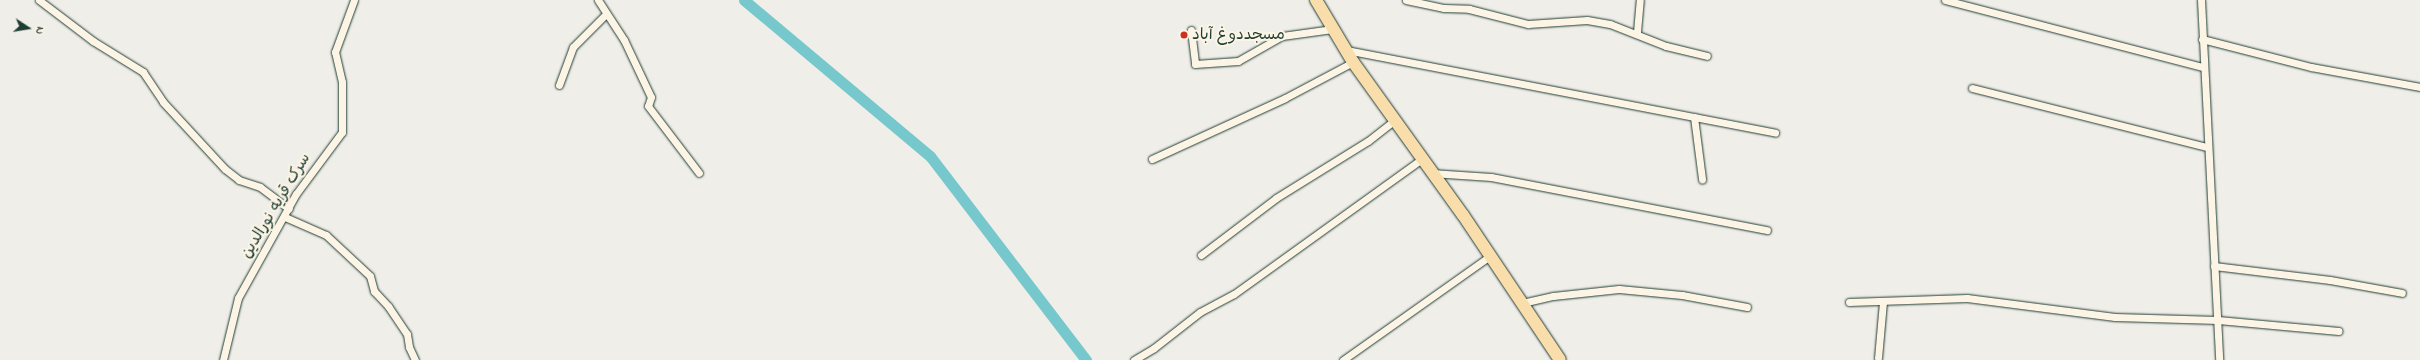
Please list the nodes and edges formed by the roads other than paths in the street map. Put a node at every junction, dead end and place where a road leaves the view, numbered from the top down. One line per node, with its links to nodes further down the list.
1 (39, 0): 30 (street)
2 (354, 0): 30 (street, سرک قریه نورالدین)
3 (598, 0): 9 (street)
4 (1316, 0): 10 (highway)
5 (1406, 0): 12 (street)
6 (1640, 0): 12 (street)
7 (1944, 0): 17 (street)
8 (2201, 0): 13 (street)
9 (606, 14): 18 (street); 27 (street)
10 (1333, 29): 11 (street); 14 (highway)
11 (1191, 30)
12 (1637, 32): 15 (street)
13 (2202, 39): 17 (street); 19 (street)
14 (1346, 50): 16 (highway); 21 (street)
15 (1707, 56)
16 (1353, 62): 22 (highway); 25 (street)
17 (2203, 67): 24 (street)
18 (559, 84)
19 (2420, 87)
20 (1972, 88): 24 (street)
21 (1694, 117): 23 (street); 29 (street)
22 (1394, 120): 26 (highway); 33 (street)
23 (1775, 133)
24 (2207, 147): 35 (street)
25 (1152, 159)
26 (1422, 159): 28 (highway); 46 (street)
27 (699, 173)
28 (1431, 173): 32 (street); 34 (highway)
29 (1702, 179)
30 (289, 209): 31 (street, سرک قریه نورالدین)
31 (285, 216): 44 (street, سرک قریه نورالدین); 45 (street)
32 (1767, 230)
33 (1201, 256)
34 (1490, 256): 39 (highway); 47 (street)
35 (2214, 266): 36 (street); 41 (street)
36 (2402, 293)
37 (1849, 302): 38 (street)
38 (1883, 302): 41 (street); 43 (street)
39 (1522, 303): 40 (street); 48 (highway)
40 (1747, 307)
41 (2218, 320): 42 (street); 49 (street)
42 (2338, 331)
43 (1878, 358)
44 (223, 360)
45 (415, 360)
46 (1134, 360)
47 (1343, 360)
48 (1560, 360)
49 (2219, 360)

